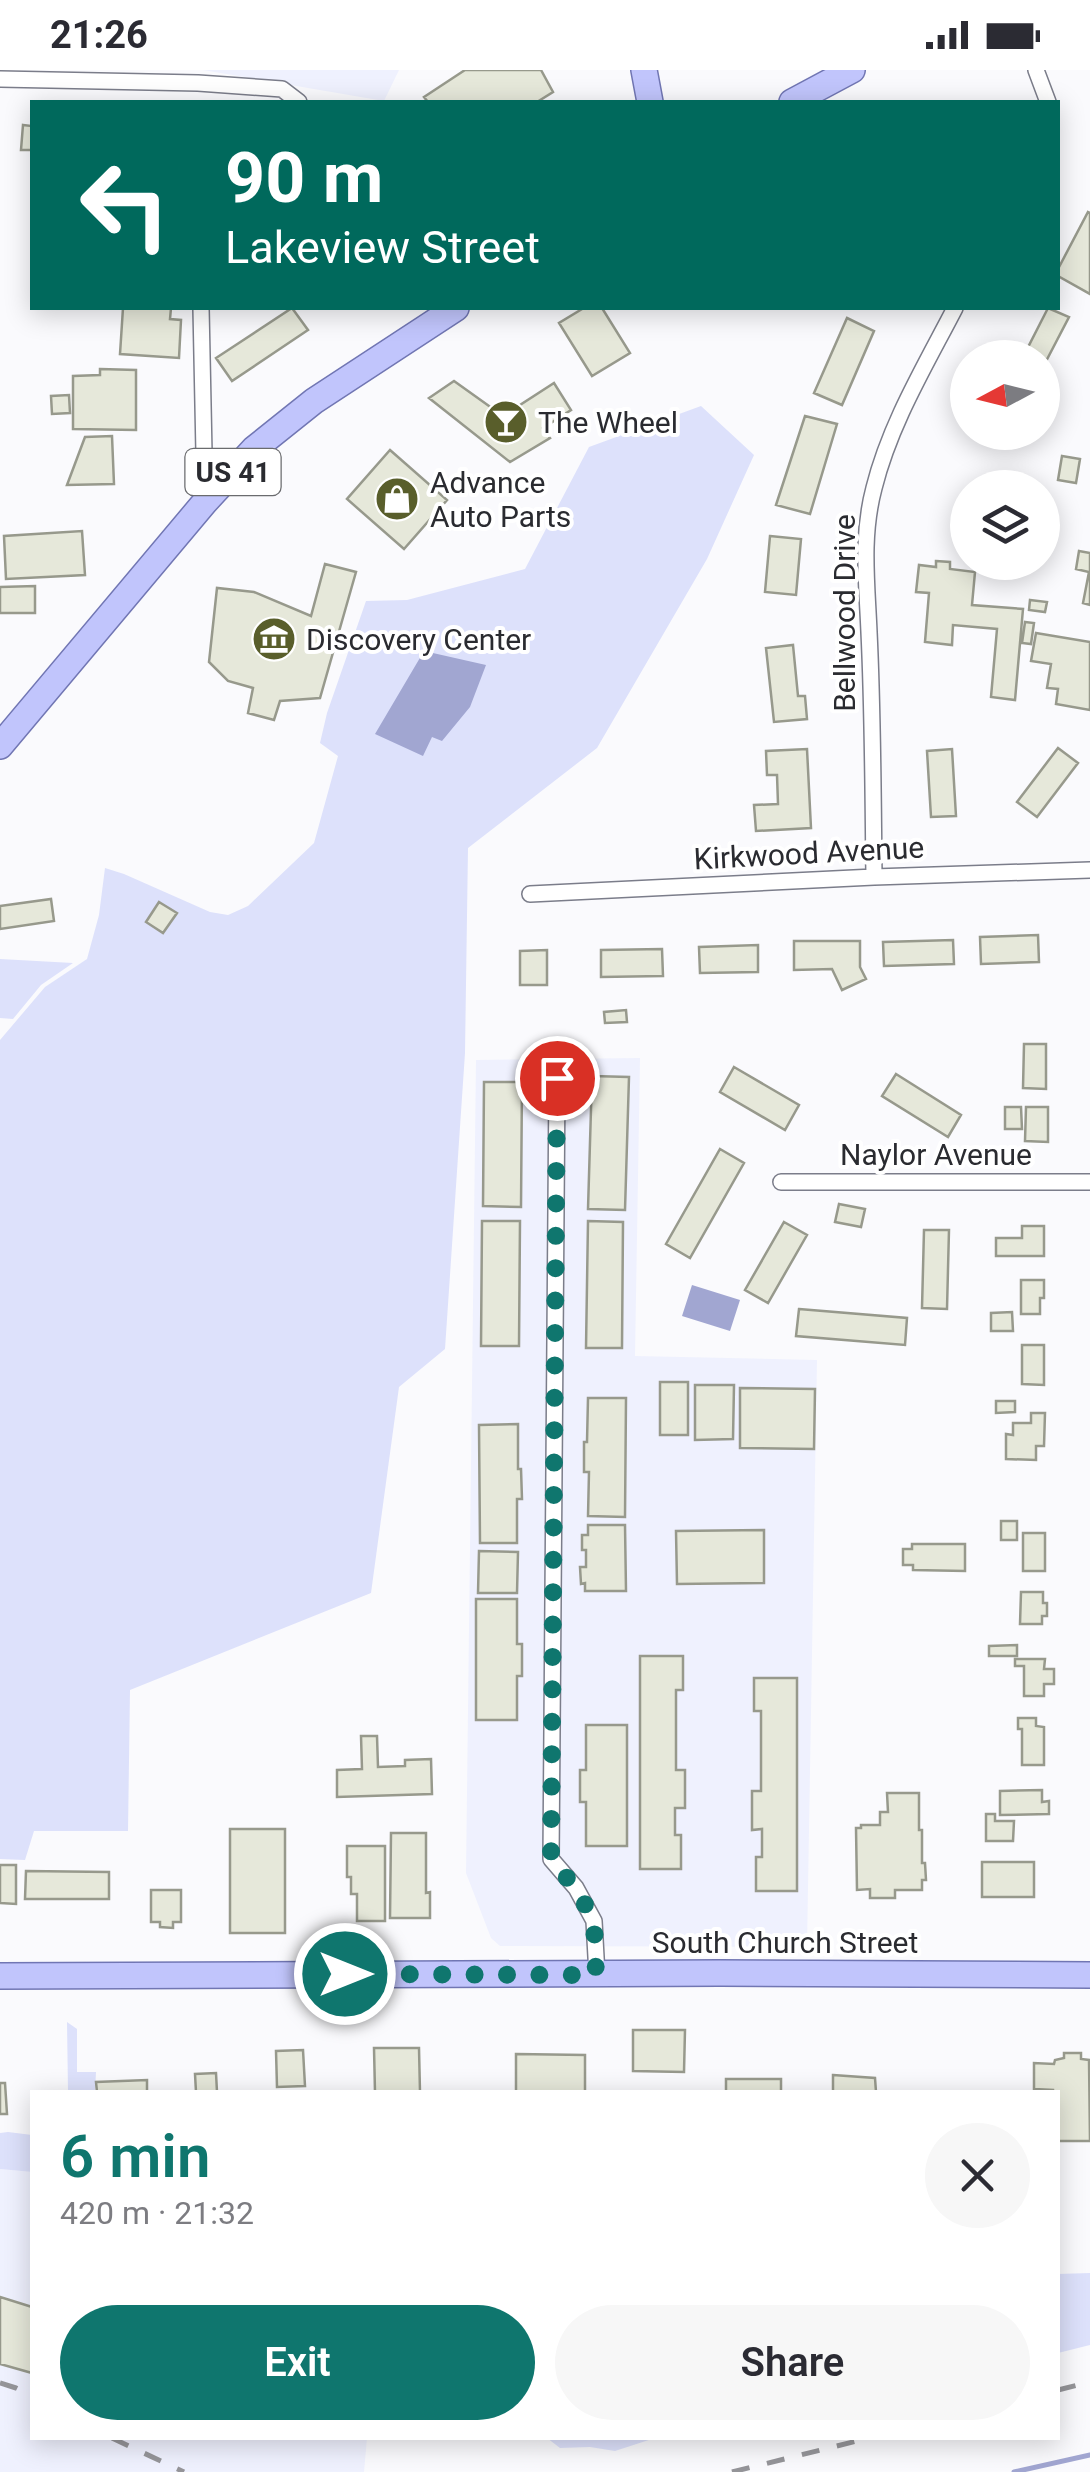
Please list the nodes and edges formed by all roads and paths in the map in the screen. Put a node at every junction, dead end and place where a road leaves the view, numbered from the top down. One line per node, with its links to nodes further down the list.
1 (644, 70): 8 (main road)
2 (852, 70): 9 (main road)
3 (1036, 70): 10 (street)
4 (0, 79): 5 (street)
5 (198, 83): 6 (street); 7 (street)
6 (198, 100)
7 (297, 100)
8 (650, 100)
9 (796, 100)
10 (1047, 100)
11 (201, 310): 14 (street)
12 (453, 310): 14 (main road, US 41)
13 (954, 310): 17 (street, Bellwood Drive)
14 (204, 502): 15 (main road, US 41)
15 (0, 746)
16 (1090, 870): 17 (street, Kirkwood Avenue)
17 (874, 876): 18 (street, Kirkwood Avenue)
18 (530, 894)
19 (557, 1078): 22 (street)
20 (782, 1182): 21 (street, Naylor Avenue)
21 (1090, 1182)
22 (596, 1975): 23 (main road, South Church Street); 24 (main road, South Church Street)
23 (0, 1976)
24 (1090, 1976)

